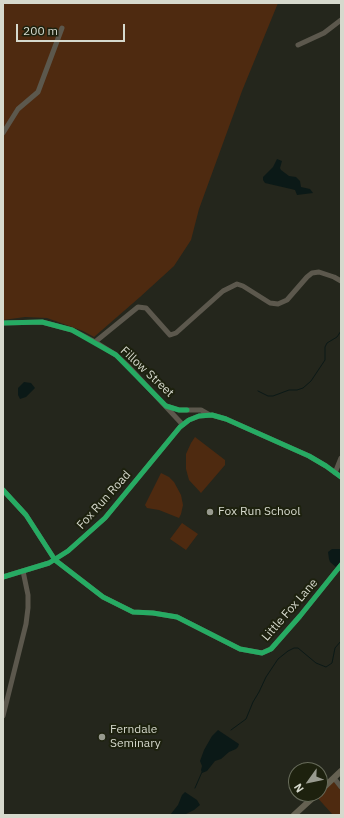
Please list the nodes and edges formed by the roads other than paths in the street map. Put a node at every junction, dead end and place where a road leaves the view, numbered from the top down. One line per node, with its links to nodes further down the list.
1 (341, 20): 3 (street)
2 (62, 28): 4 (street)
3 (298, 45)
4 (3, 133)
5 (341, 281): 7 (street)
6 (3, 323): 7 (street, Fillow Street)
7 (95, 342): 8 (street, Fillow Street)
8 (166, 406): 9 (street, Fillow Street); 12 (street, Fillow Street)
9 (187, 410): 10 (street, Fillow Street); 11 (street)
10 (208, 414): 11 (street, Fillow Street); 14 (street, Fillow Street)
11 (193, 418): 12 (street, Fillow Street)
12 (183, 425): 17 (street, Fox Run Road)
13 (341, 458): 14 (street)
14 (335, 473): 15 (street, Fillow Street)
15 (341, 478)
16 (3, 490): 17 (street)
17 (55, 560): 18 (street, Little Fox Lane); 19 (street, Fox Run Road)
18 (341, 565)
19 (23, 571): 20 (street, Fox Run Road); 21 (street)
20 (3, 577)
21 (3, 715)
22 (341, 771): 23 (main road)
23 (334, 778): 24 (main road); 25 (street)
24 (328, 784)
25 (341, 787)
26 (308, 802): 27 (main road)
27 (294, 815)

